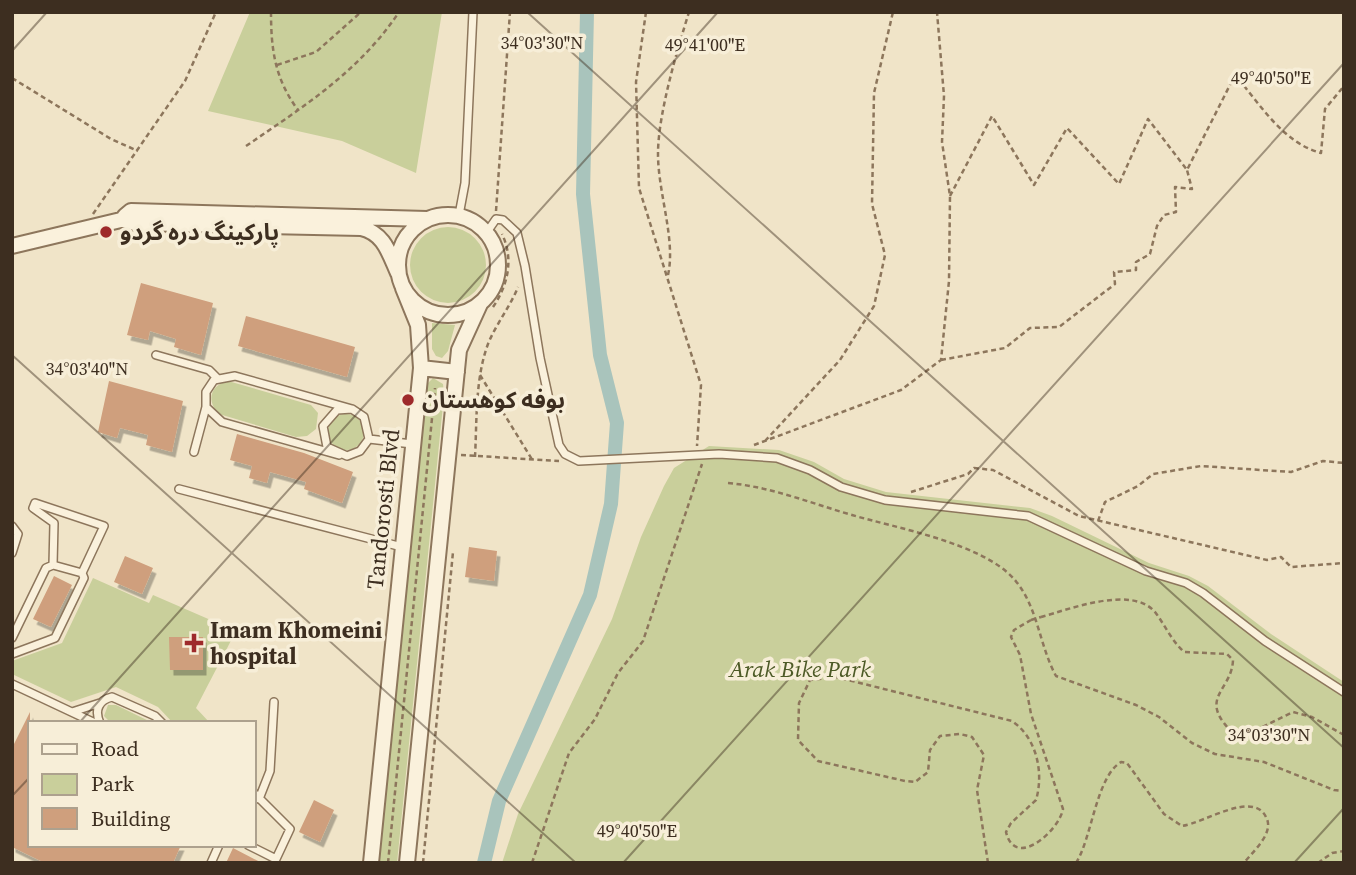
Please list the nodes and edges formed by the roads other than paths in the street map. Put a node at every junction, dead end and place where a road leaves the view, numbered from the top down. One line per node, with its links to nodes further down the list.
1 (473, 12): 2 (lane)
2 (459, 215): 3 (street); 5 (street)
3 (427, 219): 4 (street); 7 (street)
4 (360, 222): 6 (street); 7 (street)
5 (486, 232): 9 (street); 29 (lane)
6 (12, 246)
7 (398, 273): 8 (street)
8 (403, 288): 9 (street); 11 (street, Tandorosti Blvd)
9 (483, 310): 12 (street)
10 (156, 355): 13 (lane)
11 (421, 368): 12 (street); 17 (street, Tandorosti Blvd)
12 (457, 372): 41 (street)
13 (217, 378): 14 (lane); 15 (lane)
14 (206, 407): 18 (lane); 19 (lane)
15 (352, 409): 16 (lane); 19 (lane)
16 (369, 439): 17 (lane); 19 (lane)
17 (412, 444): 22 (street, Tandorosti Blvd)
18 (194, 452)
19 (339, 455)
20 (179, 489): 22 (lane)
21 (12, 526): 23 (lane)
22 (402, 547): 40 (street, Tandorosti Blvd)
23 (12, 553)
24 (53, 565): 25 (lane); 25 (lane); 26 (lane)
25 (82, 573): 27 (lane)
26 (13, 635)
27 (12, 654)
28 (12, 684): 32 (lane)
29 (1344, 692)
30 (274, 702): 36 (lane)
31 (100, 704): 32 (lane); 34 (lane); 35 (lane)
32 (71, 712): 33 (lane)
33 (92, 721)
34 (97, 721)
35 (160, 721)
36 (256, 796): 38 (lane)
37 (218, 847): 39 (lane)
38 (252, 847)
39 (211, 863)
40 (371, 863)
41 (407, 863)

